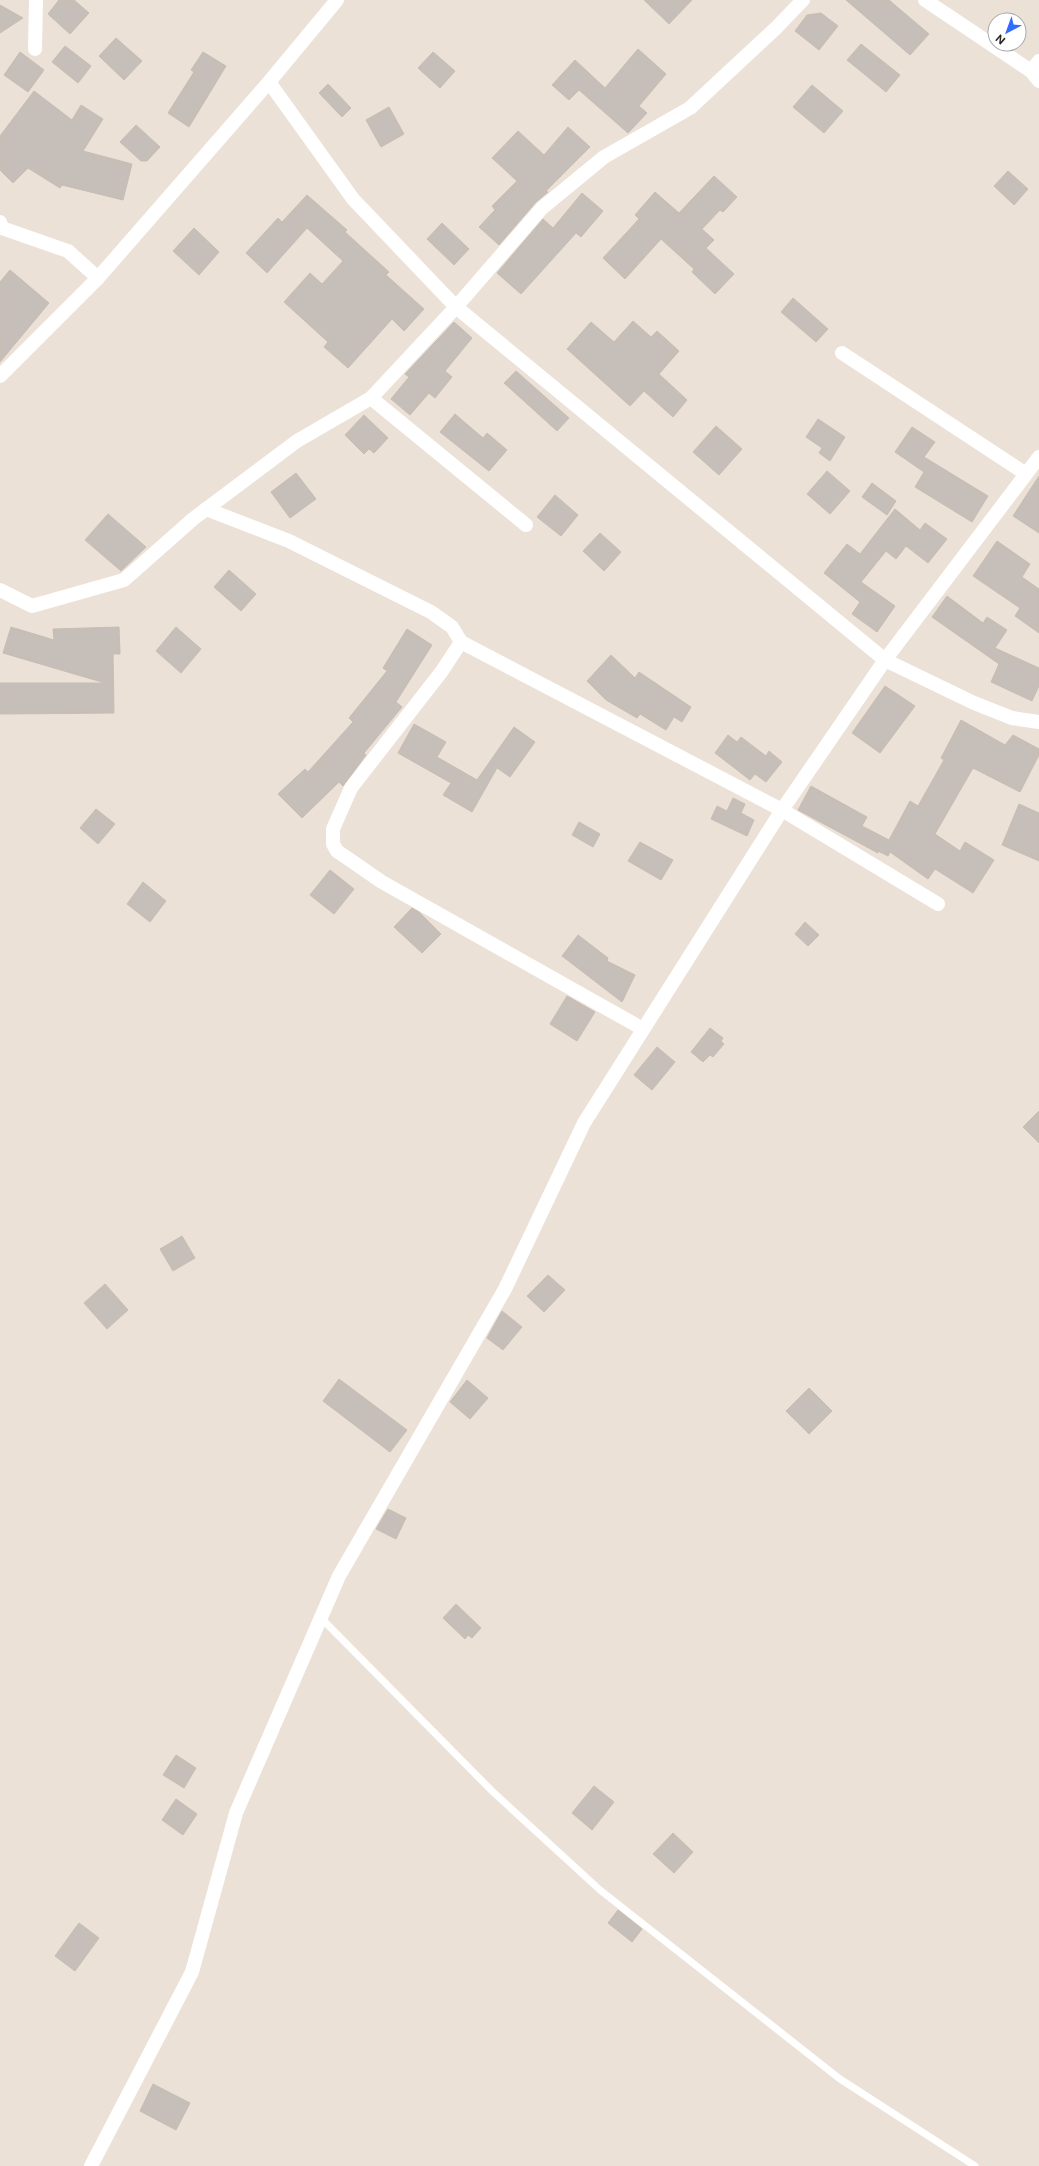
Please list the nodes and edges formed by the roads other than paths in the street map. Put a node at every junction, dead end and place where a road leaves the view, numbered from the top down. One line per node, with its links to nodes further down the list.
1 (36, 0): 5 (street)
2 (337, 0): 7 (street)
3 (803, 0): 10 (street)
4 (924, 0): 6 (street)
5 (35, 49)
6 (1036, 71)
7 (269, 82): 9 (street); 10 (street)
8 (0, 222): 9 (street)
9 (98, 278): 12 (street)
10 (456, 307): 13 (street); 20 (street)
11 (842, 353): 15 (street)
12 (0, 376)
13 (371, 398): 16 (street); 17 (street)
14 (1039, 457): 15 (street)
15 (1026, 474): 20 (street)
16 (206, 509): 18 (street); 19 (street)
17 (526, 525)
18 (0, 590)
19 (461, 642): 22 (street); 24 (street)
20 (885, 660): 21 (street); 22 (street)
21 (1038, 719)
22 (782, 810): 23 (street); 24 (street)
23 (938, 904)
24 (643, 1029): 25 (street)
25 (321, 1618): 26 (street); 27 (lane)
26 (91, 2166)
27 (975, 2166)

